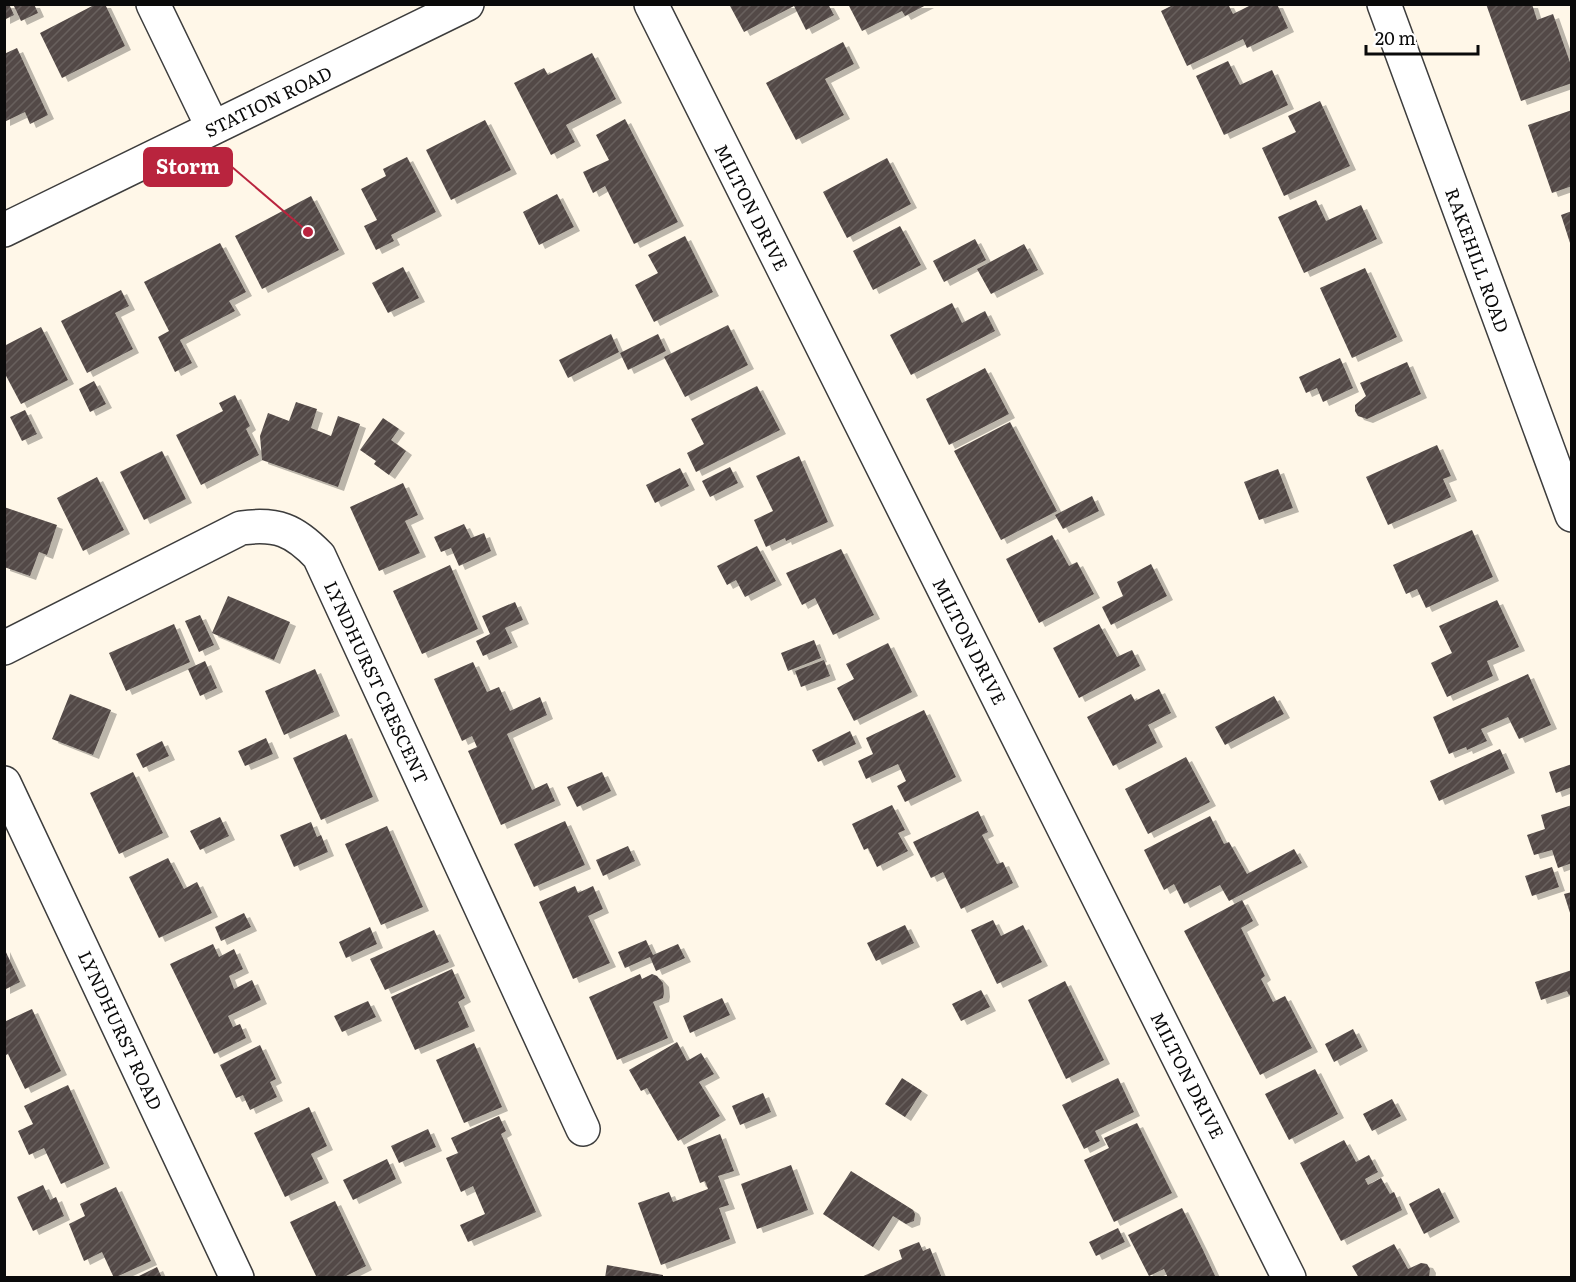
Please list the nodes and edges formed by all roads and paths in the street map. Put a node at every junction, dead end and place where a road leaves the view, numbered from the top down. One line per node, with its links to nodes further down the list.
1 (153, 4): 5 (street)
2 (467, 4): 5 (street, STATION ROAD)
3 (651, 4): 12 (street, MILTON DRIVE)
4 (1384, 4): 7 (street, RAKEHILL ROAD)
5 (213, 128): 6 (street, STATION ROAD)
6 (4, 230)
7 (1572, 515)
8 (4, 648): 10 (street, LYNDHURST CRESCENT)
9 (4, 783): 11 (street, LYNDHURST ROAD)
10 (583, 1129)
11 (237, 1278)
12 (1289, 1278)

